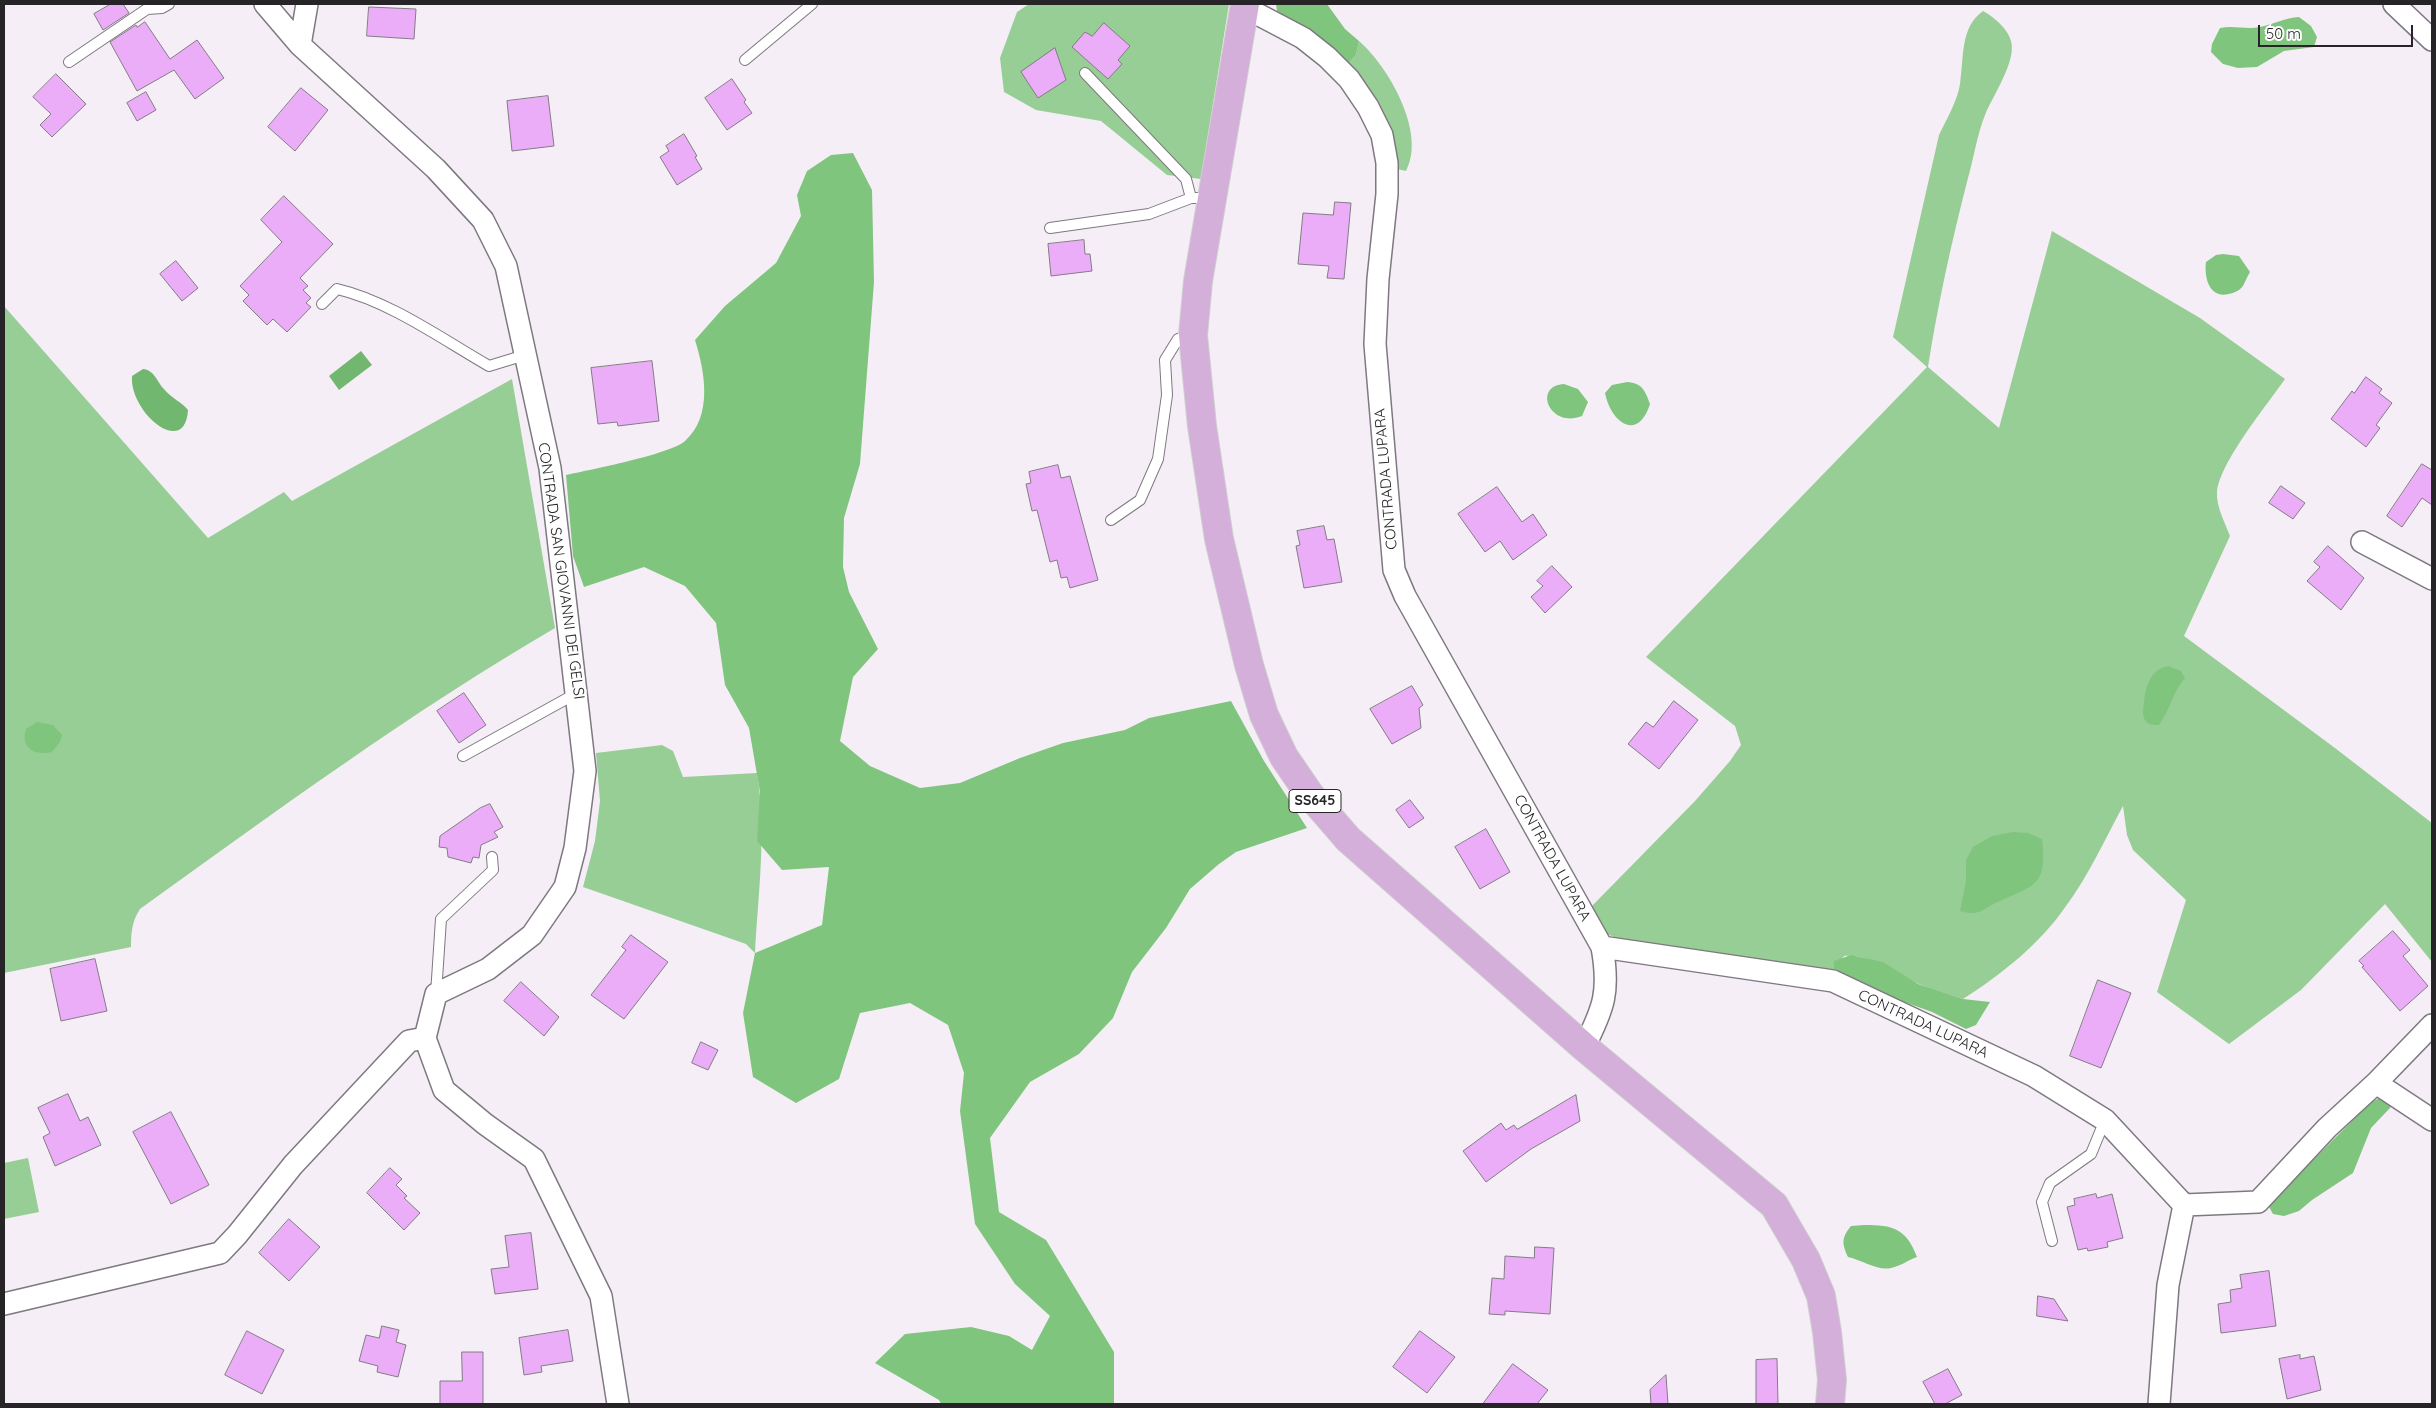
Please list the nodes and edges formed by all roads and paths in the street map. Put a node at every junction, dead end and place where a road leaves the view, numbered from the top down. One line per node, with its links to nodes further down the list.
1 (170, 4): 10 (lane)
2 (265, 4): 8 (street, CONTRADA SAN GIOVANNI DEI GELSI)
3 (307, 4): 8 (street)
4 (812, 4): 9 (lane)
5 (2394, 4): 7 (street)
6 (1244, 5): 12 (main road, SS645); 23 (street, CONTRADA LUPARA)
7 (2432, 40)
8 (300, 46): 16 (street, CONTRADA SAN GIOVANNI DEI GELSI)
9 (745, 60)
10 (69, 62)
11 (1085, 73): 12 (lane)
12 (1201, 199): 13 (lane); 15 (main road, SS645)
13 (1050, 228)
14 (322, 304): 16 (lane)
15 (1194, 335): 17 (lane); 27 (main road, SS645)
16 (526, 355): 20 (street, CONTRADA SAN GIOVANNI DEI GELSI)
17 (1111, 520)
18 (2362, 542): 19 (street)
19 (2432, 580)
20 (578, 693): 21 (lane); 24 (street, CONTRADA SAN GIOVANNI DEI GELSI)
21 (463, 756)
22 (492, 857): 24 (lane)
23 (1602, 947): 27 (street); 29 (street, CONTRADA LUPARA)
24 (436, 994): 26 (street)
25 (2432, 1025): 28 (street)
26 (425, 1038): 33 (street); 34 (street)
27 (1584, 1047): 35 (main road, SS645)
28 (2376, 1084): 30 (street); 31 (street)
29 (2105, 1120): 31 (street, CONTRADA LUPARA); 32 (lane)
30 (2432, 1120)
31 (2184, 1205): 36 (street)
32 (2052, 1241)
33 (4, 1304)
34 (618, 1404)
35 (1830, 1404)
36 (2159, 1404)

